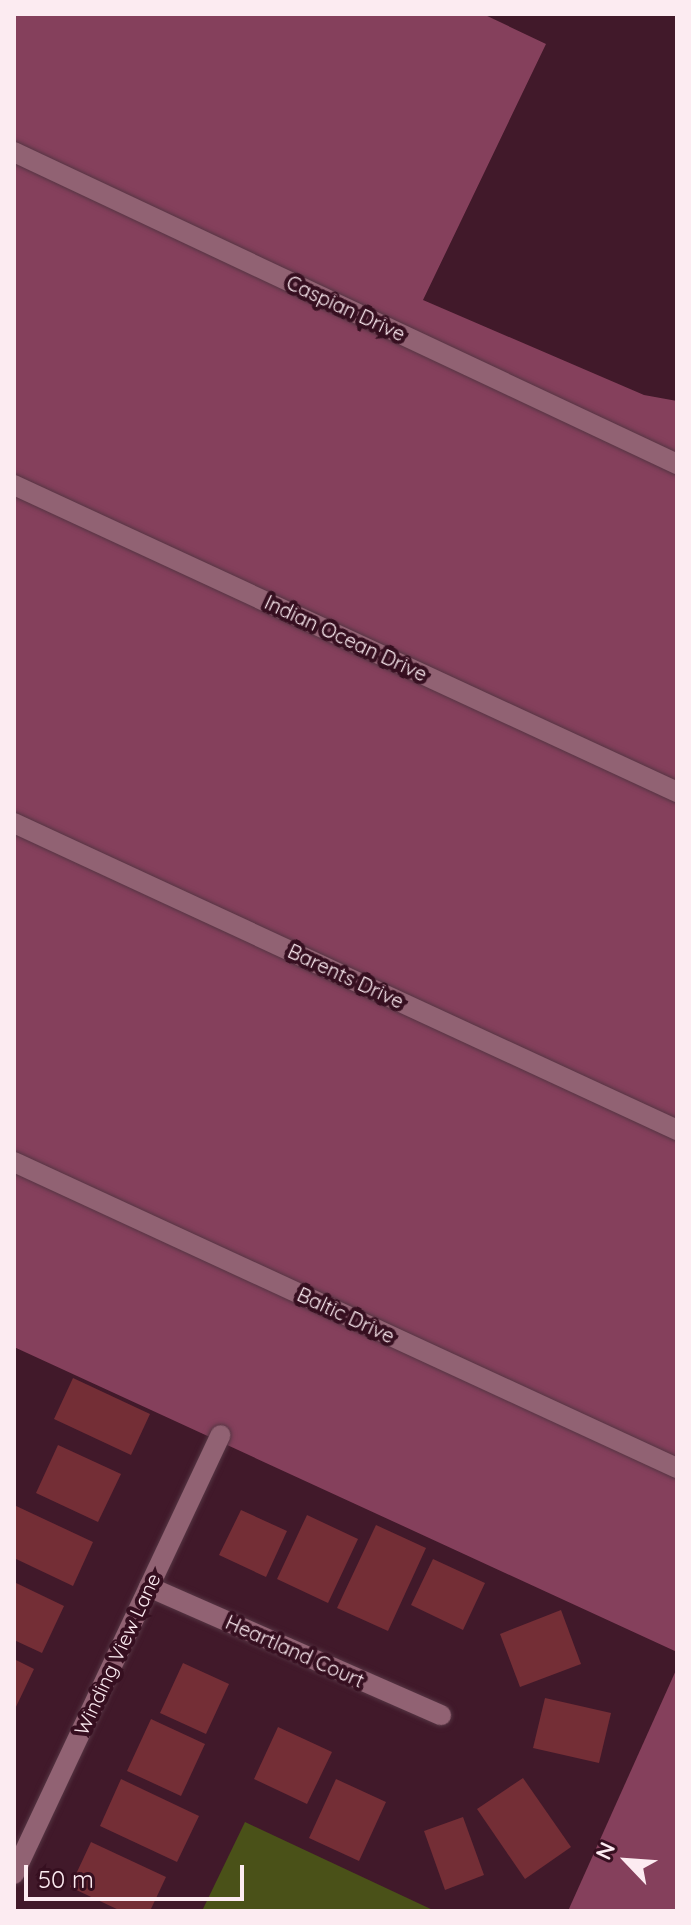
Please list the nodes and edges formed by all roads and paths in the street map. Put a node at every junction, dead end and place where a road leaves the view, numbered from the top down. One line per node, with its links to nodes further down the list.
1 (14, 152): 2 (street, Caspian Drive)
2 (677, 464)
3 (14, 485): 4 (street, Indian Ocean Drive)
4 (677, 792)
5 (14, 823): 6 (street, Barents Drive)
6 (677, 1130)
7 (14, 1162): 9 (street, Baltic Drive)
8 (221, 1435): 10 (street, Winding View Lane)
9 (677, 1468)
10 (149, 1587): 11 (street, Heartland Court); 12 (street, Winding View Lane)
11 (441, 1715)
12 (14, 1874)

